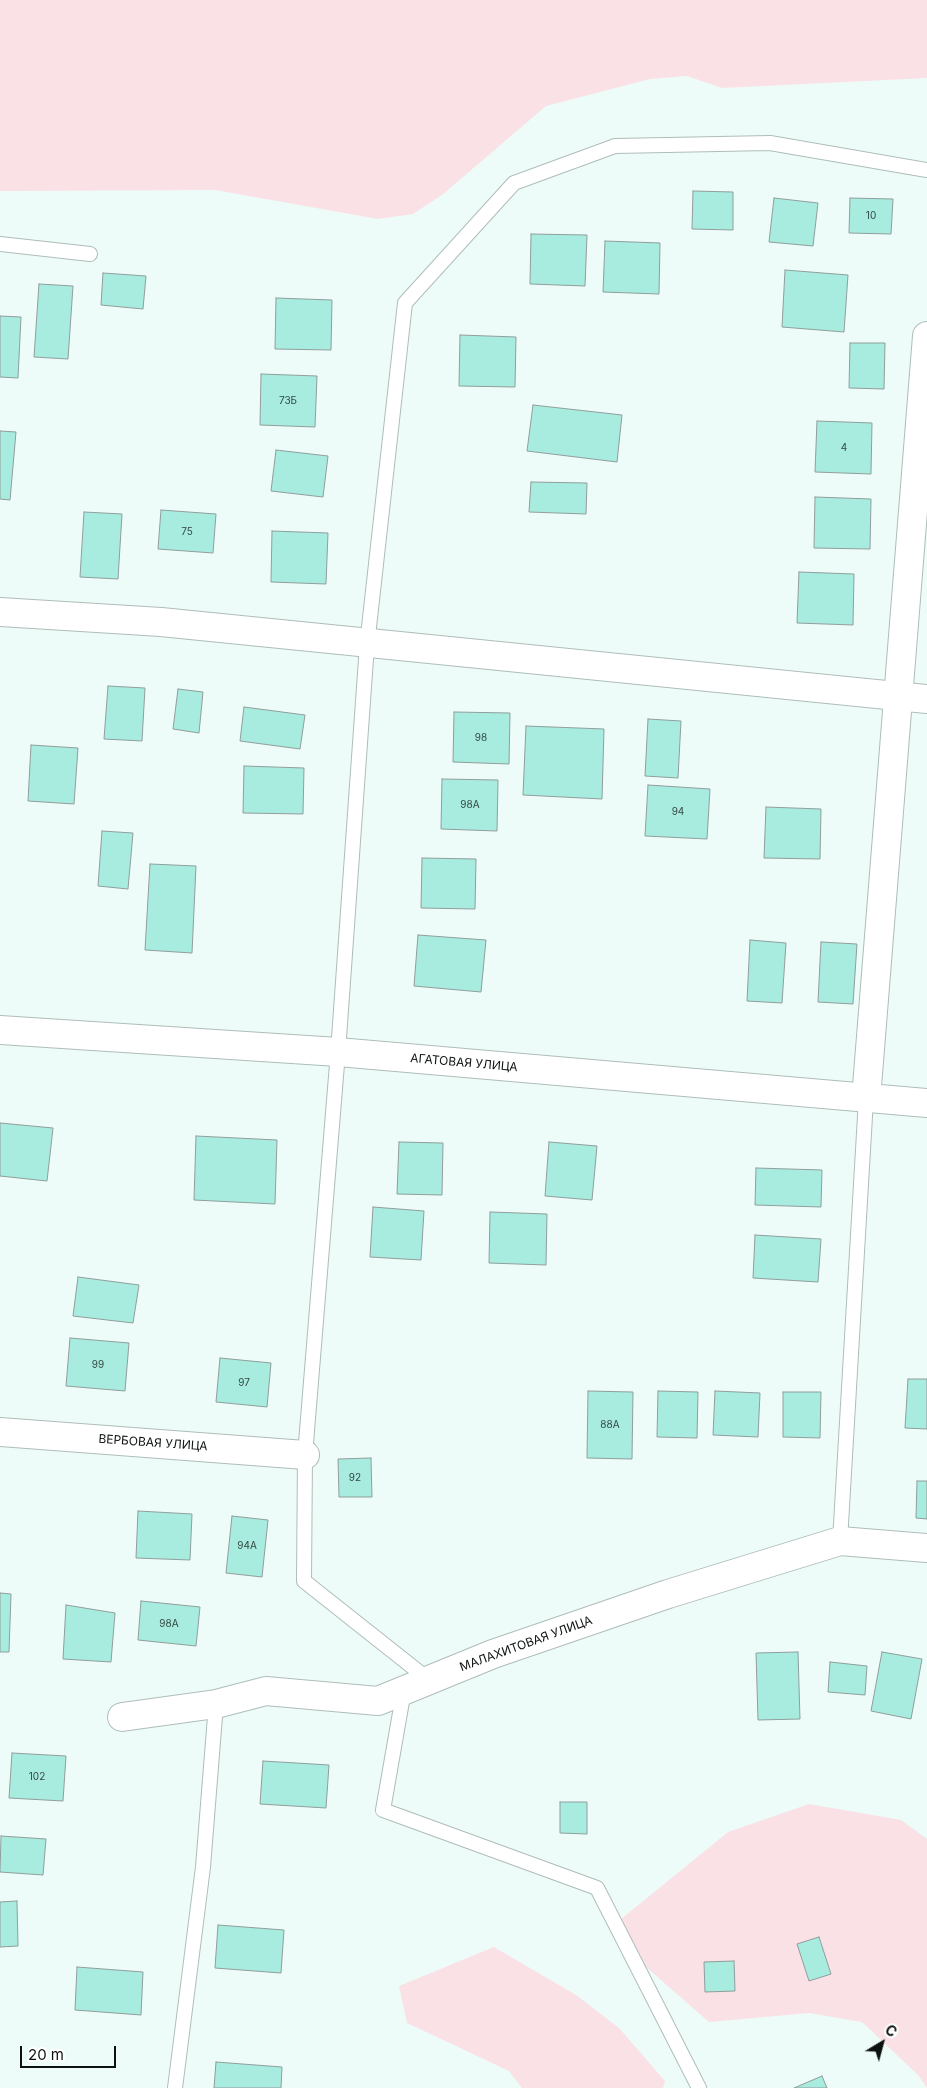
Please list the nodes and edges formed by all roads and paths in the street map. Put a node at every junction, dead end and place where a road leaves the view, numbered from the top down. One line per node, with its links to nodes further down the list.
1 (927, 170): 6 (lane)
2 (0, 244): 3 (lane)
3 (90, 254)
4 (927, 336): 7 (street)
5 (0, 612): 6 (street)
6 (367, 645): 7 (street); 10 (lane)
7 (897, 698): 8 (street); 11 (street)
8 (927, 699)
9 (0, 1030): 10 (street, АГАТОВАЯ УЛИЦА)
10 (338, 1052): 11 (street, АГАТОВАЯ УЛИЦА); 14 (lane)
11 (866, 1099): 12 (street, АГАТОВАЯ УЛИЦА); 15 (lane)
12 (927, 1103)
13 (0, 1432): 14 (street, ВЕРБОВАЯ УЛИЦА)
14 (305, 1455): 17 (lane)
15 (840, 1540): 16 (street, МАЛАХИТОВАЯ УЛИЦА); 17 (street, МАЛАХИТОВАЯ УЛИЦА)
16 (927, 1548)
17 (429, 1680): 18 (street, МАЛАХИТОВАЯ УЛИЦА)
18 (404, 1690): 19 (street, МАЛАХИТОВАЯ УЛИЦА); 22 (lane)
19 (216, 1704): 20 (street, МАЛАХИТОВАЯ УЛИЦА); 21 (lane)
20 (122, 1717)
21 (175, 2088)
22 (699, 2088)

